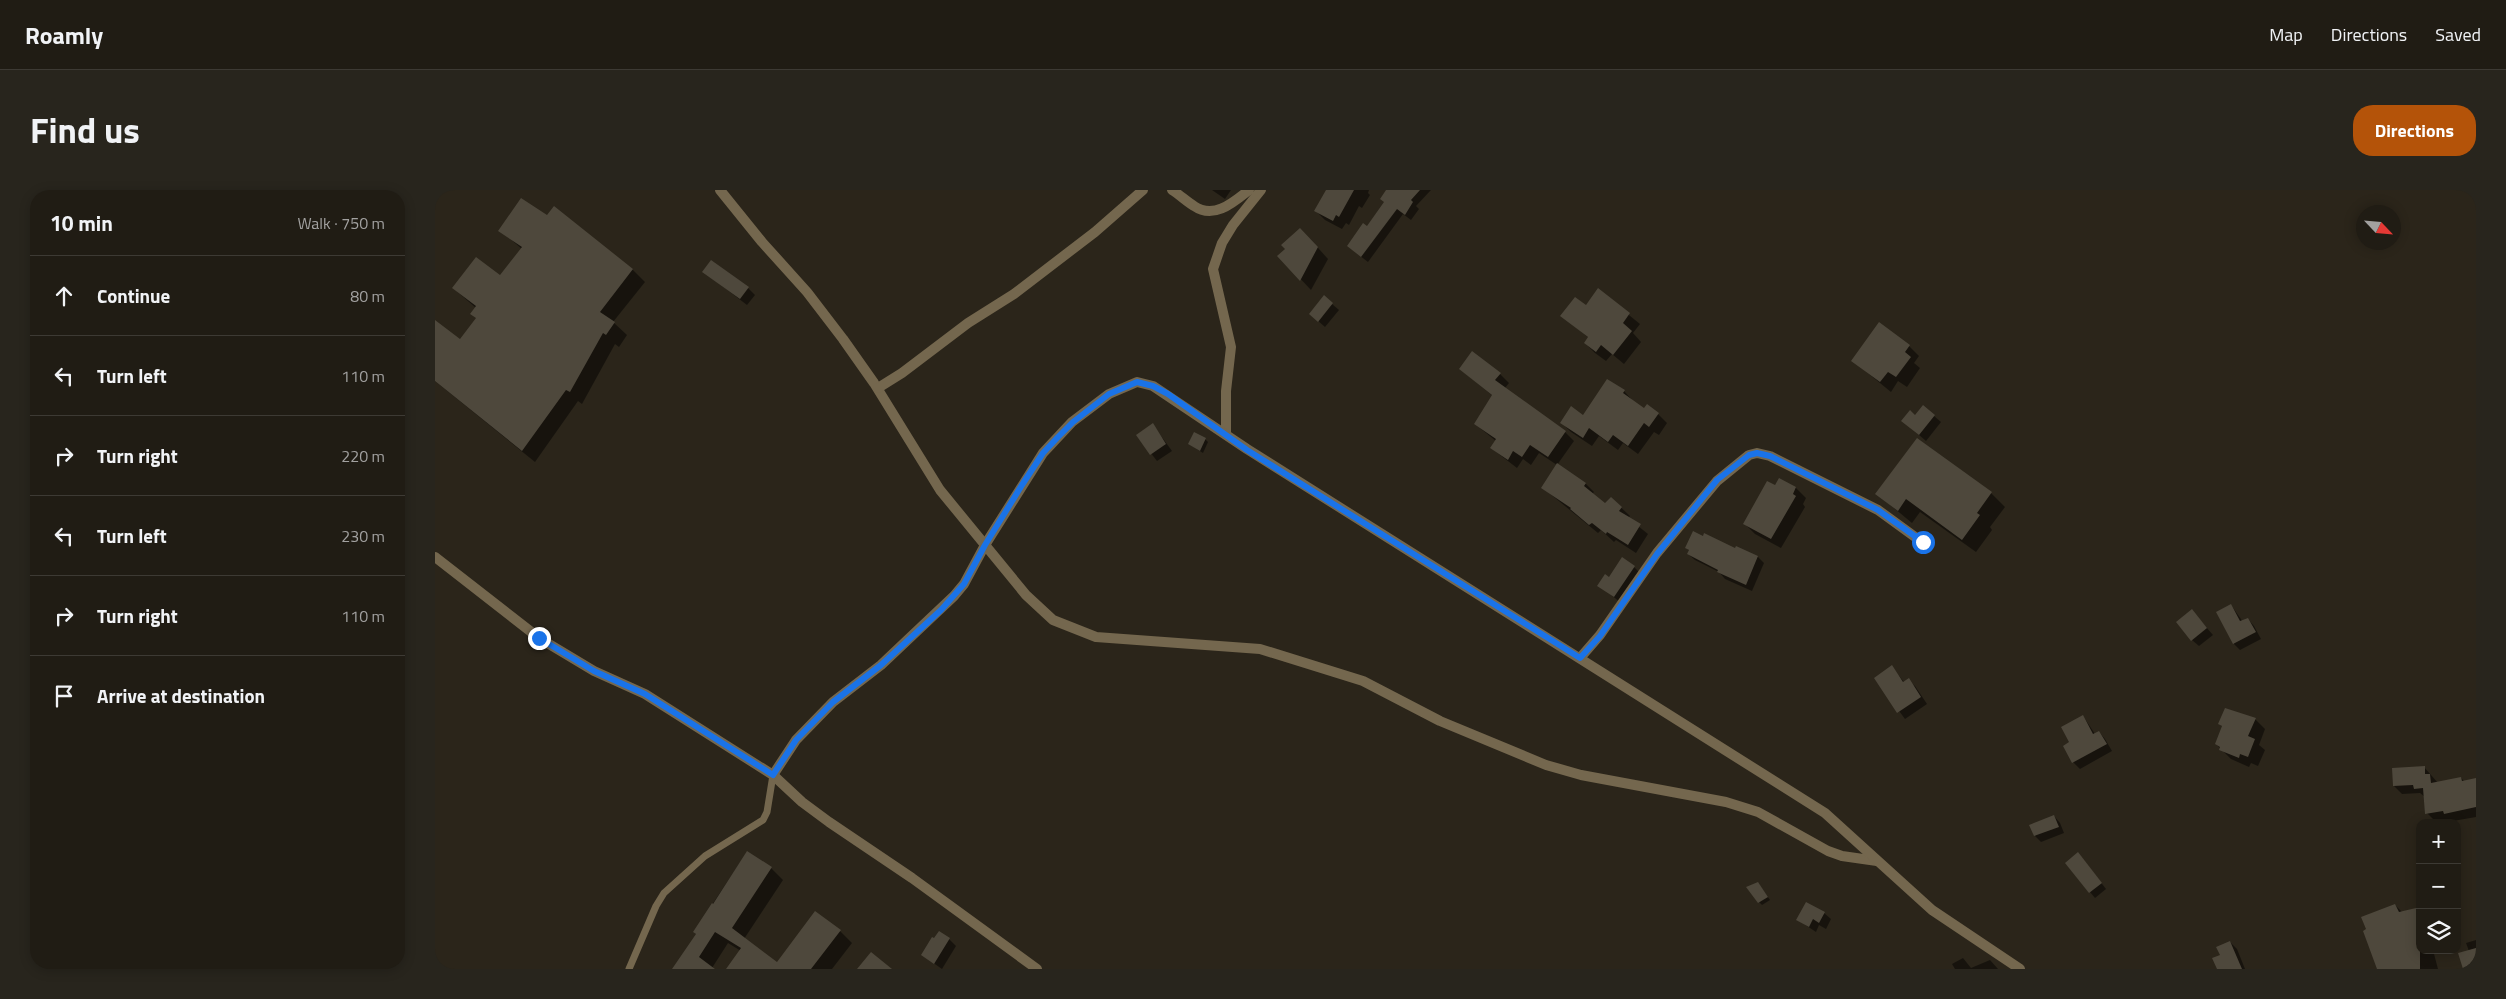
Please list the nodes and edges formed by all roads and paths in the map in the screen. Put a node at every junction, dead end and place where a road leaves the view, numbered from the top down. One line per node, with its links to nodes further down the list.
1 (720, 190): 6 (street)
2 (1143, 190): 6 (street)
3 (1172, 190): 4 (street)
4 (1249, 190)
5 (1261, 190): 7 (street)
6 (878, 388): 9 (street)
7 (1225, 434): 9 (street); 11 (street)
8 (1923, 542): 11 (street)
9 (985, 545): 12 (street); 13 (street)
10 (435, 557): 12 (street)
11 (1580, 658): 13 (street)
12 (773, 775): 14 (lane); 15 (street)
13 (1878, 861): 16 (street)
14 (629, 969)
15 (1037, 969)
16 (2020, 969)

